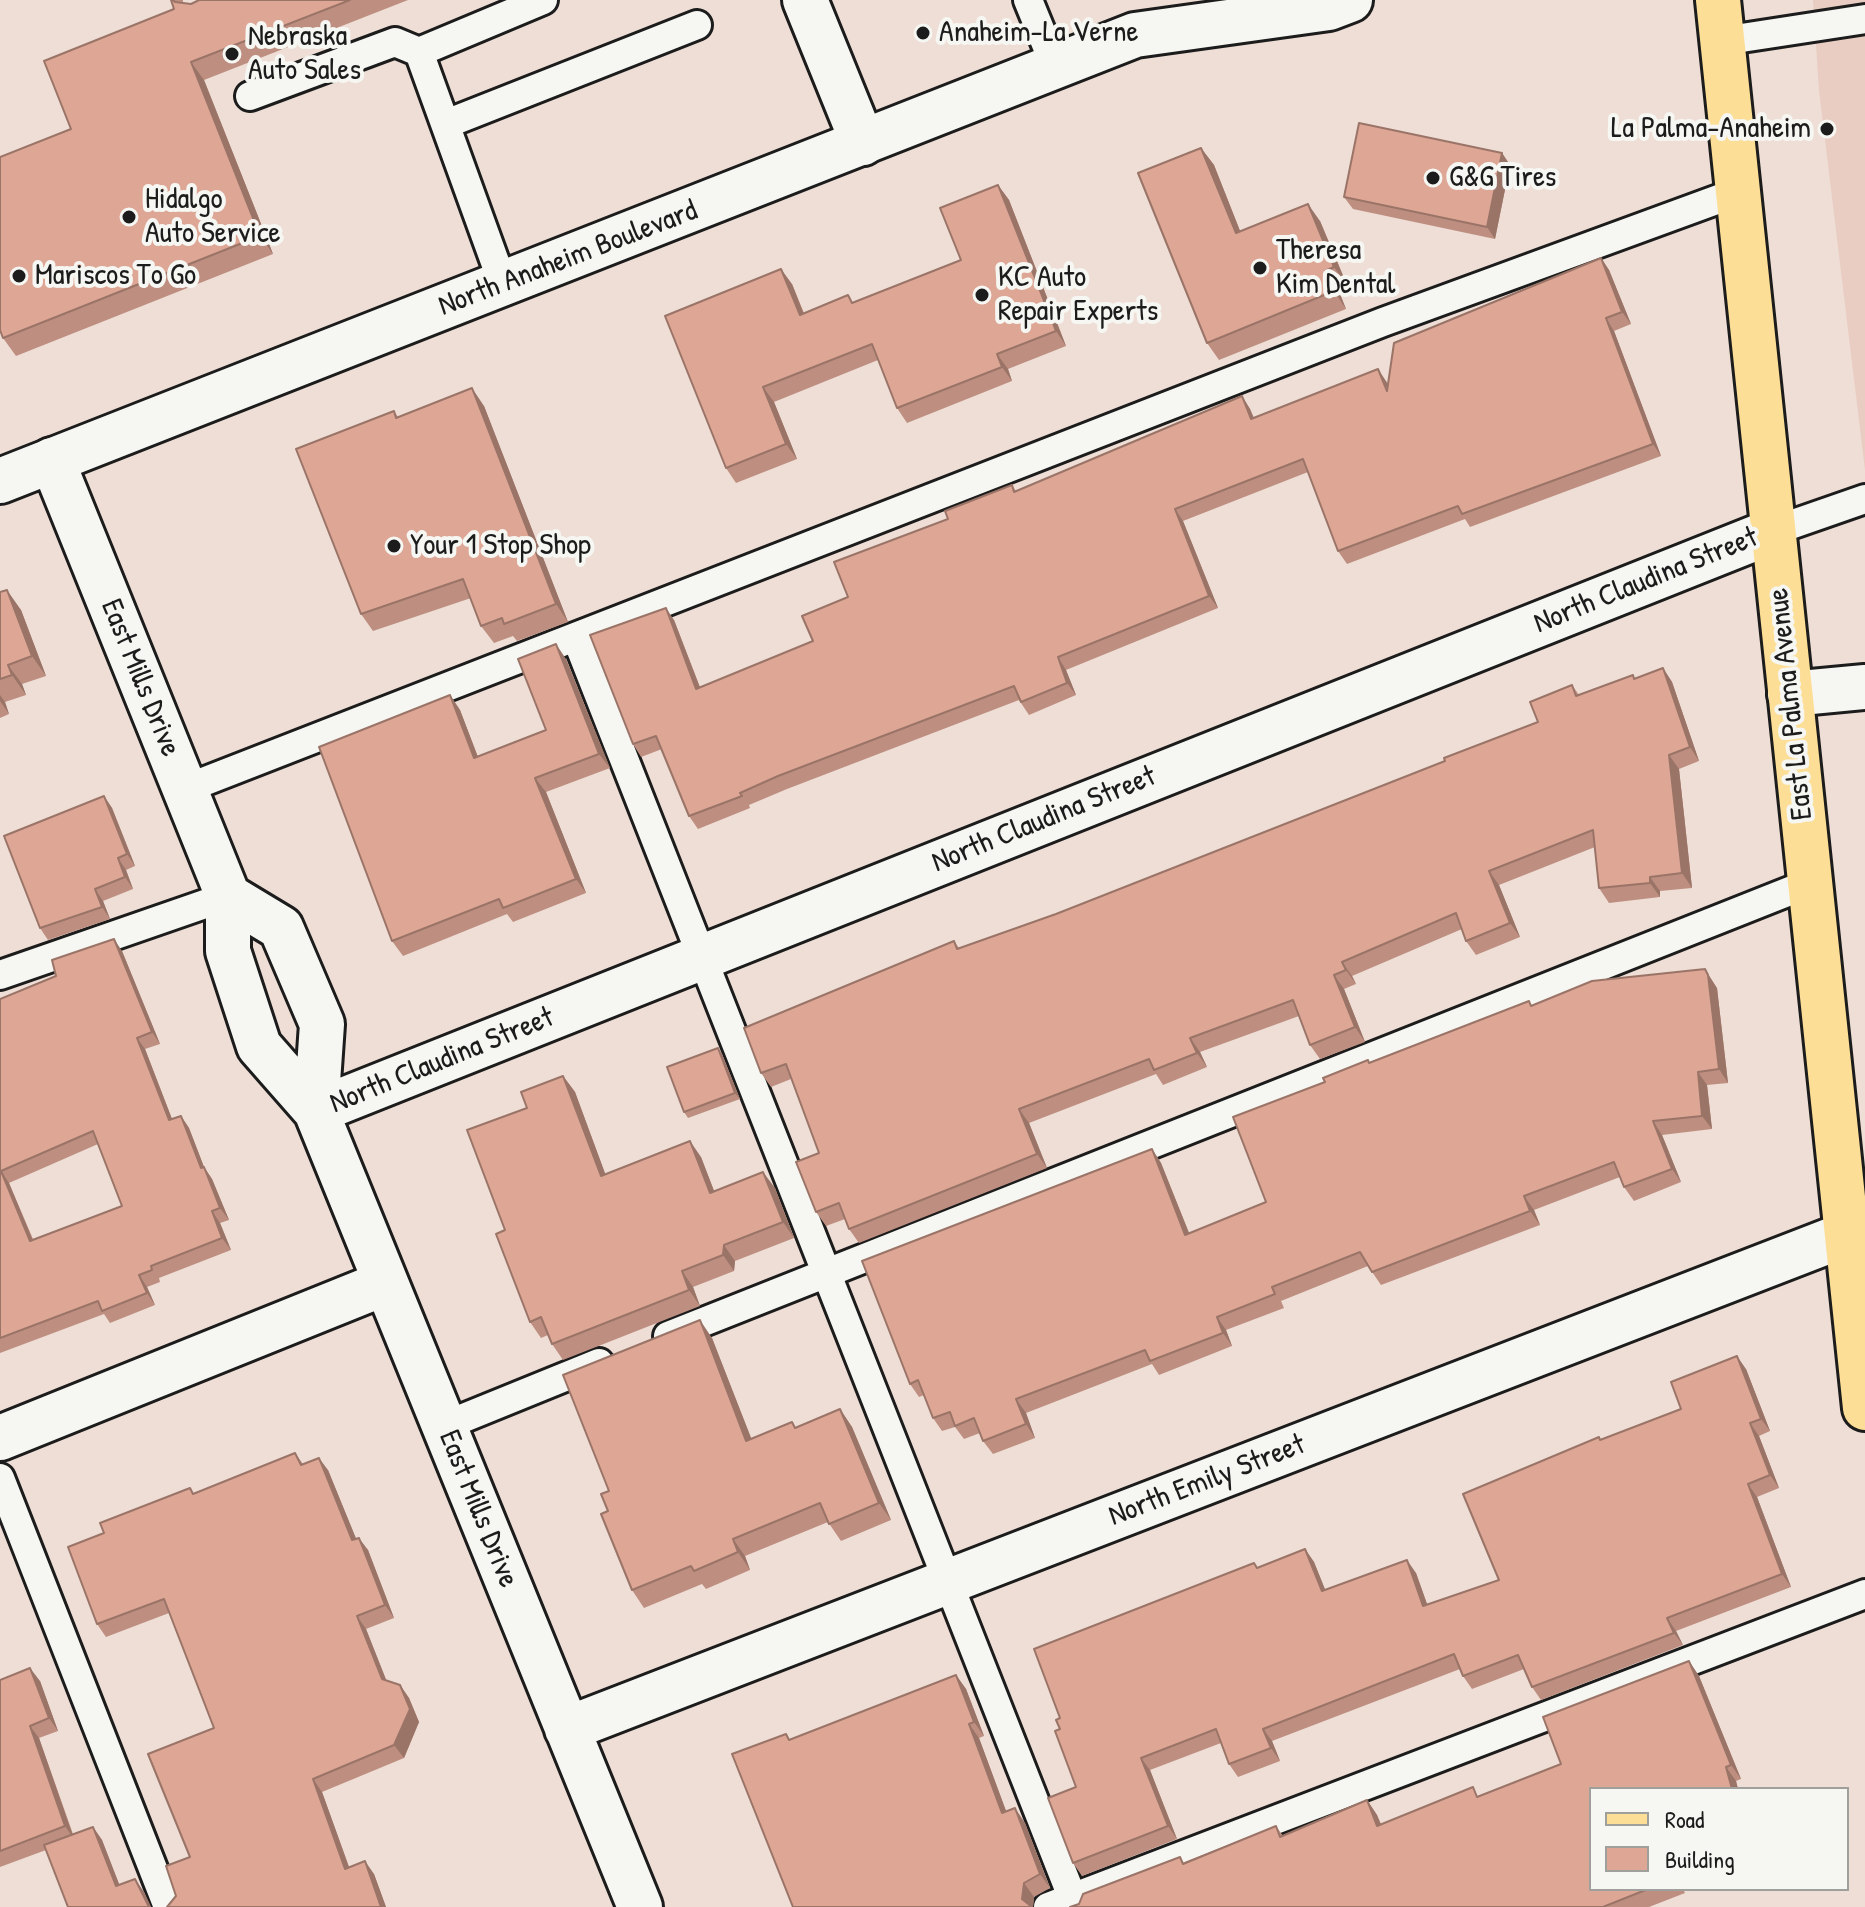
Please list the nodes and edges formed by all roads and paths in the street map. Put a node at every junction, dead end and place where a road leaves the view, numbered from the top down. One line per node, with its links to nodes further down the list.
1 (543, 0): 10 (lane)
2 (805, 0): 14 (street)
3 (1028, 0): 11 (lane)
4 (1186, 0): 9 (street, North Anaheim Boulevard)
5 (1350, 0): 9 (street, North Anaheim Boulevard)
6 (1865, 19): 7 (lane)
7 (1720, 20): 15 (main road, East La Palma Avenue)
8 (697, 25): 13 (lane)
9 (1135, 35): 11 (street, North Anaheim Boulevard)
10 (419, 52): 12 (lane); 13 (lane)
11 (1055, 66): 14 (street, North Anaheim Boulevard)
12 (250, 96)
13 (446, 124): 16 (lane)
14 (863, 143): 16 (street, North Anaheim Boulevard)
15 (1738, 192): 20 (main road, East La Palma Avenue); 21 (lane)
16 (503, 284): 17 (street, North Anaheim Boulevard)
17 (52, 460): 18 (street, North Anaheim Boulevard); 24 (street, East Mills Drive)
18 (0, 481)
19 (1865, 499): 20 (lane)
20 (1773, 531): 23 (main road, East La Palma Avenue); 27 (street, North Claudina Street)
21 (576, 637): 24 (lane); 27 (lane)
22 (1865, 687): 23 (street)
23 (1790, 694): 25 (main road, East La Palma Avenue)
24 (185, 789): 26 (street, East Mills Drive)
25 (1810, 883): 30 (main road, East La Palma Avenue); 31 (lane)
26 (228, 896): 28 (lane); 29 (street, East Mills Drive); 29 (street, East Mills Drive)
27 (702, 956): 29 (street, North Claudina Street); 31 (lane)
28 (0, 975)
29 (316, 1111): 32 (street, East Mills Drive)
30 (1847, 1234): 35 (main road, East La Palma Avenue); 39 (street, North Emily Street)
31 (826, 1272): 33 (lane); 39 (lane)
32 (385, 1283): 36 (street, East Mills Drive); 37 (street)
33 (650, 1343)
34 (621, 1355): 36 (lane)
35 (1865, 1408)
36 (444, 1426): 41 (street, East Mills Drive)
37 (0, 1438)
38 (0, 1478): 43 (lane)
39 (948, 1581): 41 (street, North Emily Street); 42 (lane)
40 (1865, 1594): 42 (lane)
41 (567, 1729): 44 (street, East Mills Drive)
42 (1066, 1904)
43 (168, 1907)
44 (640, 1907)

